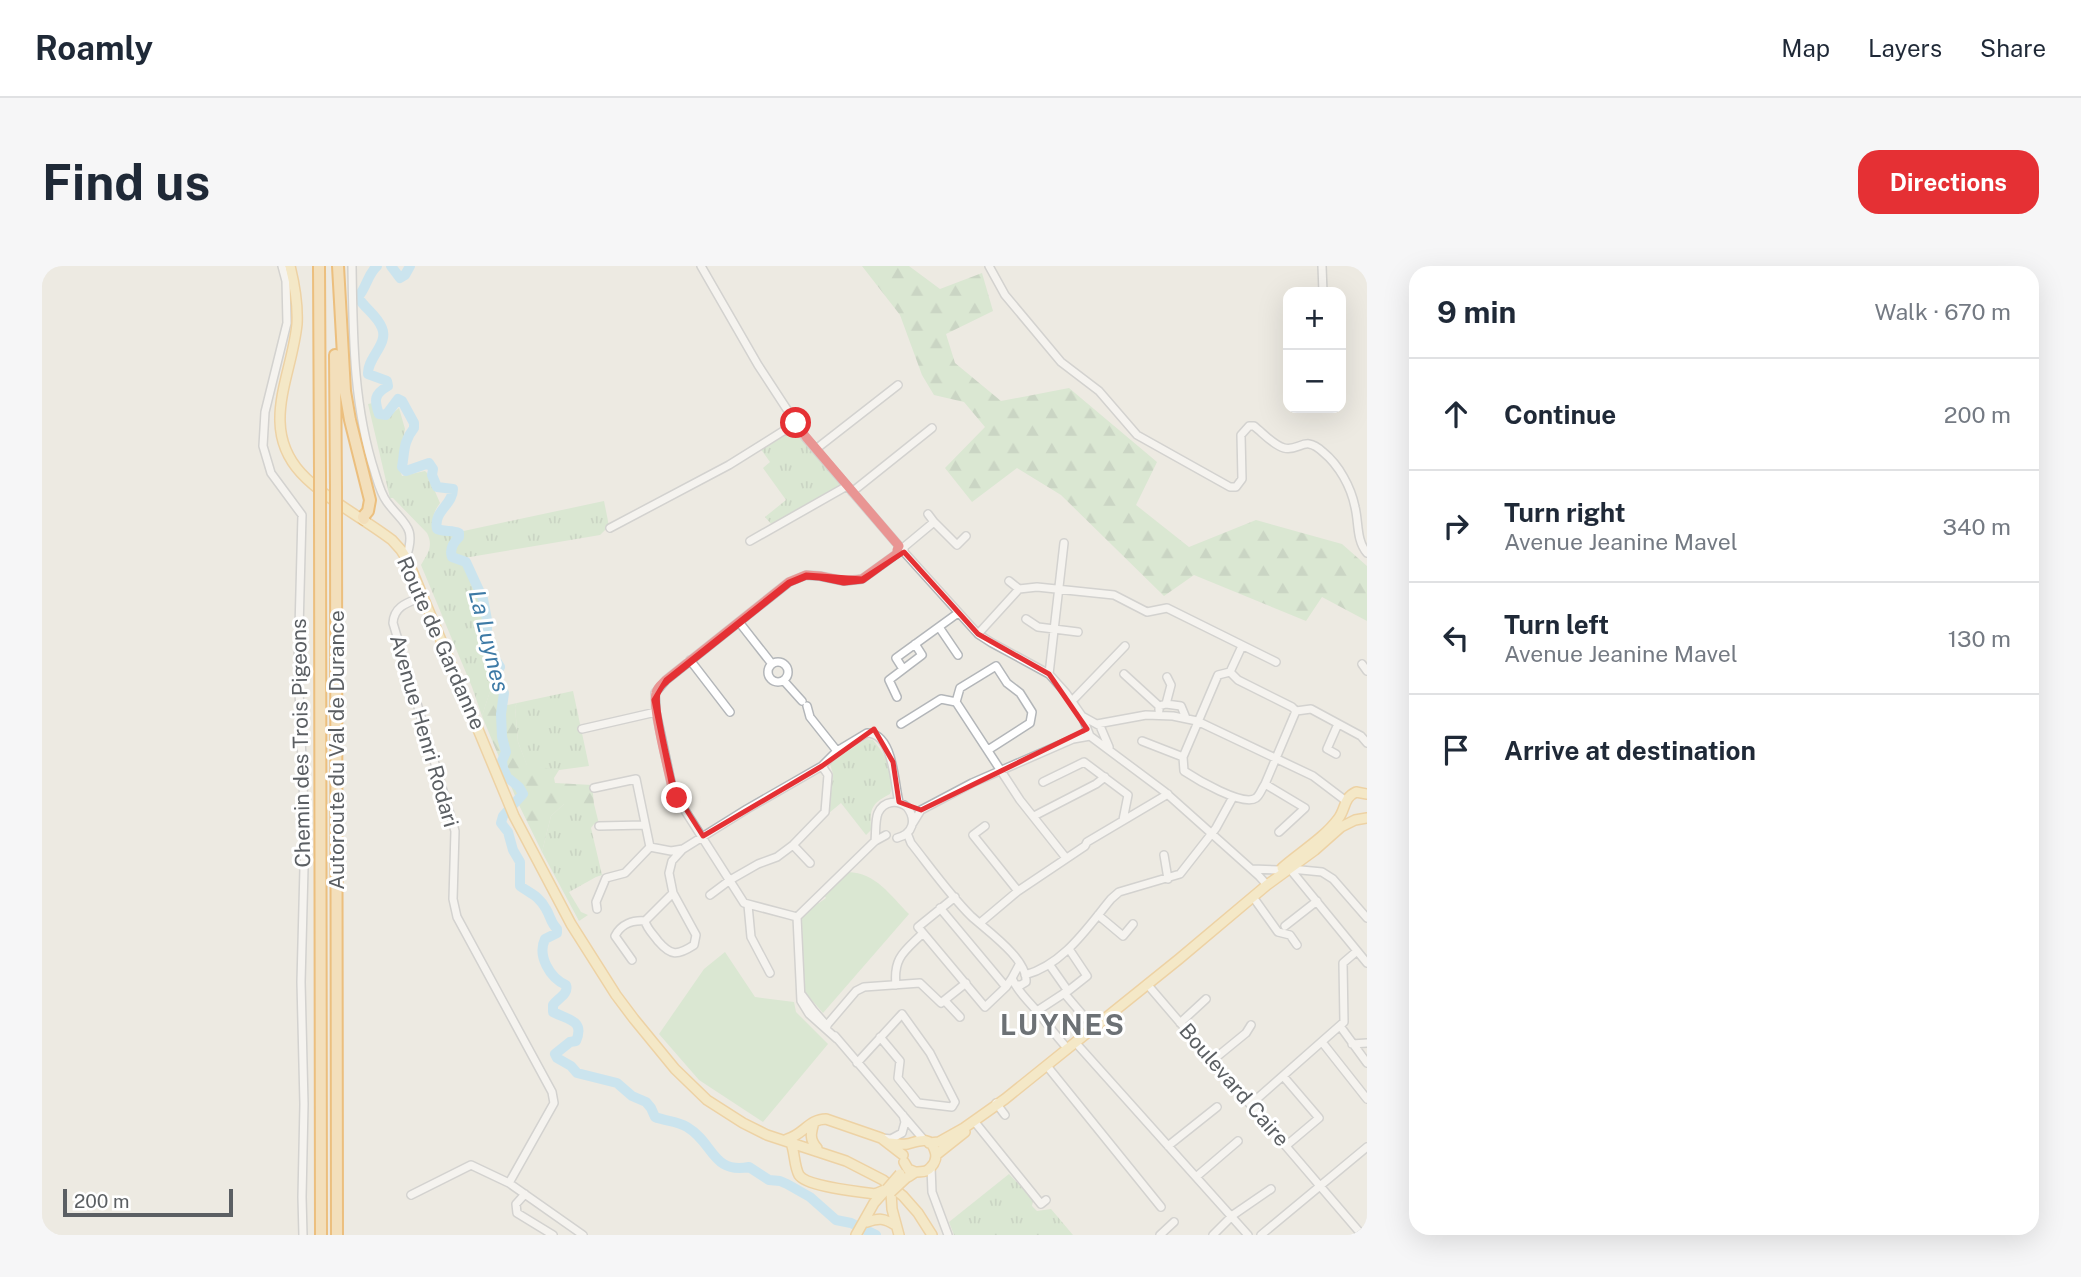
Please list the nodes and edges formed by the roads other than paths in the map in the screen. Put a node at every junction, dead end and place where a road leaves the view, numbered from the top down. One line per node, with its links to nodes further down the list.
1 (282, 266): 208 (street, Chemin des Trois Pigeons)
2 (290, 266): 16 (main road, Route de Gardanne)
3 (318, 266): 209 (highway, Autoroute du Val de Durance, bridge)
4 (336, 266): 16 (highway); 210 (highway, Autoroute du Val de Durance, bridge)
5 (352, 266): 24 (street)
6 (701, 266): 11 (street)
7 (989, 266): 23 (street)
8 (1322, 266): 9 (street)
9 (1323, 287)
10 (898, 385): 13 (street)
11 (796, 423): 13 (street); 18 (street)
12 (932, 428): 14 (street)
13 (816, 449): 14 (street)
14 (850, 489): 20 (street); 22 (street)
15 (928, 514): 17 (street)
16 (361, 515): 24 (main road, Route de Gardanne)
17 (934, 522): 19 (street); 22 (street)
18 (610, 528)
19 (967, 536)
20 (750, 541)
21 (1064, 543): 27 (street)
22 (901, 550): 29 (street); 31 (street)
23 (1367, 553)
24 (406, 558): 28 (main road, Route de Gardanne)
25 (1009, 580): 26 (street)
26 (1019, 589): 27 (street); 35 (street)
27 (1059, 589): 33 (street); 38 (street)
28 (424, 596): 178 (main road, Route de Gardanne); 193 (street, Avenue Henri Rodari)
29 (958, 613): 32 (street); 35 (street)
30 (1026, 619): 33 (street)
31 (739, 622): 40 (street); 42 (street)
32 (939, 627): 36 (street); 39 (street)
33 (1055, 629): 34 (street); 45 (street)
34 (1078, 632)
35 (978, 634): 45 (street)
36 (915, 644): 43 (street); 43 (street)
37 (1125, 646): 50 (street)
38 (1242, 646): 41 (street); 44 (street)
39 (958, 655)
40 (690, 660): 54 (street); 55 (street)
41 (1276, 662)
42 (772, 664): 48 (street); 48 (street)
43 (903, 669): 49 (street)
44 (1230, 672): 53 (street); 58 (street)
45 (1049, 674): 50 (street)
46 (1124, 674): 52 (street)
47 (1167, 677): 52 (street)
48 (784, 681): 68 (street)
49 (897, 697)
50 (1072, 701): 56 (street)
51 (956, 702): 59 (street); 67 (street); 67 (street)
52 (1161, 708): 57 (street); 57 (street); 61 (street)
53 (1296, 711): 60 (street); 71 (street)
54 (656, 712): 62 (street); 101 (street)
55 (730, 712)
56 (1082, 716): 61 (street); 63 (street)
57 (1185, 718): 58 (street)
58 (1197, 721): 70 (street); 71 (street)
59 (901, 723)
60 (1338, 724): 65 (street); 69 (street)
61 (1098, 726): 63 (street); 63 (street); 66 (street)
62 (582, 729)
63 (1090, 734): 66 (street); 73 (street)
64 (1142, 741): 70 (street)
65 (1367, 743)
66 (1109, 748): 81 (street)
67 (988, 750): 73 (street)
68 (837, 751): 72 (street); 79 (street)
69 (1336, 754)
70 (1183, 757): 82 (street)
71 (1275, 758): 76 (street); 77 (street)
72 (822, 766): 101 (street); 105 (street)
73 (1001, 771): 87 (street); 88 (street)
74 (1105, 777): 75 (street); 88 (street); 90 (street)
75 (1044, 782)
76 (1265, 784): 82 (street); 97 (street)
77 (1328, 786): 80 (street); 85 (street)
78 (594, 788): 93 (street)
79 (896, 790): 83 (street); 84 (street)
80 (1363, 793): 85 (main road)
81 (1168, 794): 90 (street); 99 (street)
82 (1233, 797): 99 (street)
83 (890, 802): 84 (street); 94 (street)
84 (899, 802): 86 (street)
85 (1345, 804): 91 (main road); 112 (main road)
86 (910, 809): 87 (street); 92 (street)
87 (921, 810): 92 (street)
88 (1034, 816): 109 (street)
89 (1367, 818): 91 (main road)
90 (1123, 820): 109 (street)
91 (1355, 820): 112 (main road)
92 (913, 823): 98 (street)
93 (645, 825): 95 (street); 106 (street)
94 (877, 825): 100 (street); 103 (street)
95 (598, 826)
96 (985, 826): 116 (street)
97 (1279, 832)
98 (908, 833): 102 (street); 104 (street)
99 (1212, 834): 111 (street); 113 (street)
100 (886, 835): 102 (street); 103 (street)
101 (702, 836): 107 (street); 114 (street)
102 (897, 838): 104 (street)
103 (875, 841): 126 (street)
104 (911, 843): 119 (street)
105 (793, 845): 110 (street); 114 (street)
106 (650, 847): 107 (street); 124 (street)
107 (683, 849): 117 (street)
108 (1164, 855): 113 (street)
109 (1066, 858): 116 (street)
110 (810, 863)
111 (1252, 869): 112 (street); 115 (street)
112 (1285, 870): 115 (main road); 121 (street); 127 (street)
113 (1168, 879): 125 (street)
114 (730, 880): 118 (street); 122 (street)
115 (1267, 885): 120 (main road)
116 (1018, 891): 129 (street)
117 (673, 893): 128 (street); 128 (street)
118 (710, 895)
119 (955, 897): 123 (street); 129 (street)
120 (1253, 897): 133 (street); 142 (main road)
121 (1317, 901): 131 (street); 135 (street)
122 (748, 905): 126 (street); 139 (street)
123 (940, 908): 132 (street); 144 (street)
124 (597, 909)
125 (1098, 915): 130 (street); 134 (street)
126 (797, 917): 145 (street)
127 (1367, 918)
128 (646, 921): 136 (street)
129 (980, 923): 140 (street)
130 (1133, 924)
131 (1285, 926)
132 (923, 933): 141 (street); 143 (street)
133 (1297, 945)
134 (1069, 949): 138 (street); 146 (street)
135 (1357, 951): 137 (street); 155 (street)
136 (632, 960)
137 (1367, 962)
138 (1049, 964): 140 (street); 146 (street)
139 (770, 973)
140 (1020, 977): 144 (street); 149 (street)
141 (966, 983): 144 (street); 148 (street)
142 (1147, 984): 151 (street, Boulevard Caire); 154 (main road)
143 (896, 985): 148 (street); 152 (street)
144 (1006, 987)
145 (800, 991): 152 (street); 157 (street)
146 (1066, 992): 149 (street); 154 (street)
147 (1206, 999): 151 (street)
148 (945, 1001): 150 (street)
149 (1038, 1013): 161 (street)
150 (960, 1017)
151 (1180, 1023): 162 (street, Boulevard Caire)
152 (827, 1025): 157 (street)
153 (1251, 1025): 162 (street)
154 (1093, 1027): 161 (main road)
155 (1340, 1027): 158 (street); 160 (street)
156 (880, 1037): 156 (street); 163 (street)
157 (837, 1039): 163 (street)
158 (1322, 1042): 166 (street); 167 (street)
159 (1367, 1043): 160 (street)
160 (1352, 1044): 164 (street)
161 (1069, 1047): 165 (main road); 182 (street)
162 (1213, 1060): 169 (street, Boulevard Caire)
163 (857, 1063): 171 (street)
164 (1367, 1063)
165 (1047, 1066): 168 (main road); 202 (street)
166 (1283, 1076): 169 (street); 181 (street)
167 (1367, 1099)
168 (1000, 1103): 172 (street); 175 (main road)
169 (1251, 1104): 181 (street, Boulevard Caire)
170 (1217, 1107): 182 (street)
171 (903, 1114): 174 (street); 176 (street)
172 (1005, 1115)
173 (814, 1122): 176 (main road); 178 (main road); 183 (main road)
174 (909, 1122): 179 (street); 180 (street)
175 (974, 1122): 179 (main road); 185 (main road); 201 (street)
176 (884, 1140): 180 (main road); 186 (main road)
177 (1238, 1140): 192 (street)
178 (789, 1141): 183 (main road, Route de Gardanne); 189 (main road)
179 (927, 1142): 180 (main road); 185 (main road)
180 (909, 1143): 186 (main road)
181 (1287, 1145): 194 (street, Boulevard Caire)
182 (1168, 1146): 192 (street)
183 (817, 1149): 189 (main road); 207 (main road, Route de Gardanne)
184 (1364, 1150): 187 (street); 194 (street)
185 (936, 1155): 188 (main road)
186 (903, 1159): 190 (main road); 191 (main road)
187 (1367, 1160)
188 (931, 1167): 190 (main road); 198 (street)
189 (797, 1168): 196 (main road)
190 (917, 1172): 191 (main road); 198 (street)
191 (903, 1176): 197 (main road, bridge)
192 (1196, 1177): 203 (street)
193 (509, 1183): 199 (street); 200 (street)
194 (1320, 1187): 219 (street); 220 (street, Boulevard Caire)
195 (1271, 1189): 203 (street)
196 (856, 1191): 197 (main road); 204 (main road)
197 (889, 1191): 204 (main road); 206 (main road)
198 (932, 1192): 215 (street)
199 (525, 1194): 211 (street); 212 (street)
200 (411, 1195)
201 (1046, 1200)
202 (1161, 1207)
203 (1232, 1217): 217 (street); 218 (street)
204 (865, 1220): 206 (main road); 213 (main road)
205 (1174, 1222): 216 (street)
206 (895, 1225): 214 (main road)
207 (933, 1234)
208 (303, 1235)
209 (321, 1235)
210 (337, 1235)
211 (553, 1235)
212 (583, 1235)
213 (858, 1235)
214 (899, 1235)
215 (948, 1235)
216 (1160, 1235)
217 (1213, 1235)
218 (1248, 1235)
219 (1261, 1235)
220 (1363, 1235)

